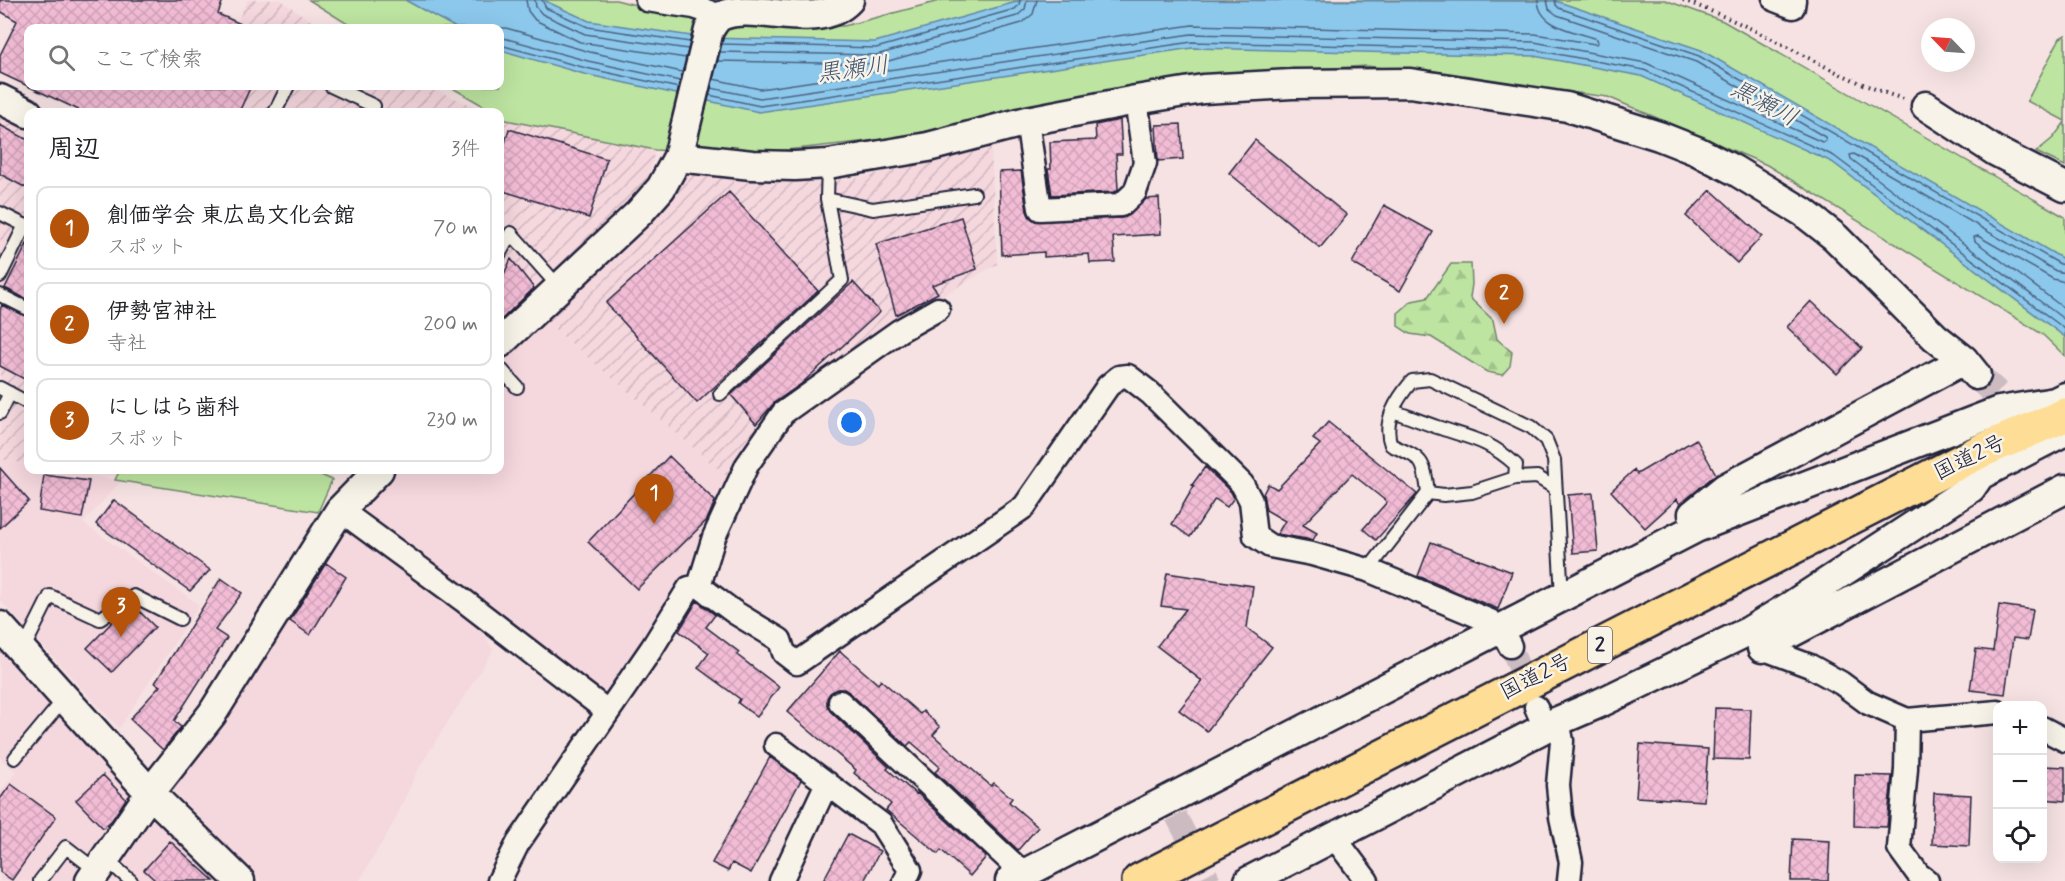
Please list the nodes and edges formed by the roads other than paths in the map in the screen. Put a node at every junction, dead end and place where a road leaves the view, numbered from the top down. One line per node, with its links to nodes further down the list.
1 (647, 0): 5 (street)
2 (849, 0): 5 (street)
3 (1775, 0): 4 (street)
4 (1794, 0)
5 (715, 23): 15 (street)
6 (286, 90): 11 (lane)
7 (340, 90): 12 (lane)
8 (0, 99): 13 (street)
9 (1136, 100): 14 (street); 14 (street); 45 (street)
10 (1926, 106): 17 (street)
11 (277, 108)
12 (373, 108)
13 (24, 111)
14 (1027, 121): 16 (street)
15 (678, 157): 16 (street); 25 (street)
16 (828, 164): 19 (lane)
17 (2065, 187)
18 (974, 194): 19 (lane)
19 (827, 199): 33 (lane)
20 (0, 213): 21 (lane)
21 (24, 225)
22 (24, 232): 24 (lane)
23 (504, 246): 25 (lane)
24 (0, 276)
25 (560, 287): 29 (street)
26 (0, 295): 27 (lane)
27 (24, 307)
28 (938, 309): 47 (street)
29 (504, 339)
30 (504, 372): 31 (lane)
31 (517, 387)
32 (5, 390): 34 (lane); 37 (lane)
33 (720, 394)
34 (24, 401)
35 (2062, 404): 45 (street); 75 (highway, 国道2号 / 2)
36 (1393, 411): 40 (lane); 41 (lane); 43 (lane)
37 (0, 413)
38 (2065, 431): 52 (street)
39 (378, 476): 44 (street)
40 (1515, 478): 41 (lane); 43 (lane)
41 (1555, 488): 48 (lane)
42 (2065, 489): 52 (street)
43 (1428, 493): 46 (lane)
44 (340, 510): 56 (street); 65 (street)
45 (1696, 528): 48 (street)
46 (1368, 570): 47 (street); 51 (street)
47 (699, 586): 56 (street)
48 (1562, 597): 51 (street)
49 (180, 619): 53 (lane)
50 (0, 626): 53 (street)
51 (1506, 638): 68 (street)
52 (1755, 639): 58 (street); 59 (street)
53 (22, 651): 54 (street)
54 (65, 698): 63 (lane); 65 (street)
55 (840, 702): 68 (street)
56 (608, 711): 72 (street)
57 (1993, 712): 59 (street)
58 (1546, 718): 66 (street); 78 (street)
59 (1907, 720): 79 (street)
60 (2047, 730): 61 (street)
61 (2065, 740)
62 (776, 745): 64 (street)
63 (15, 758)
64 (827, 783): 73 (street); 74 (street)
65 (150, 793): 67 (street); 69 (street)
66 (1335, 838): 76 (street); 77 (street)
67 (98, 870): 70 (lane); 71 (lane)
68 (1017, 877)
69 (236, 880)
70 (40, 881)
71 (131, 881)
72 (499, 881)
73 (781, 881)
74 (905, 881)
75 (1139, 881)
76 (1249, 881)
77 (1367, 881)
78 (1569, 881)
79 (1927, 881)

